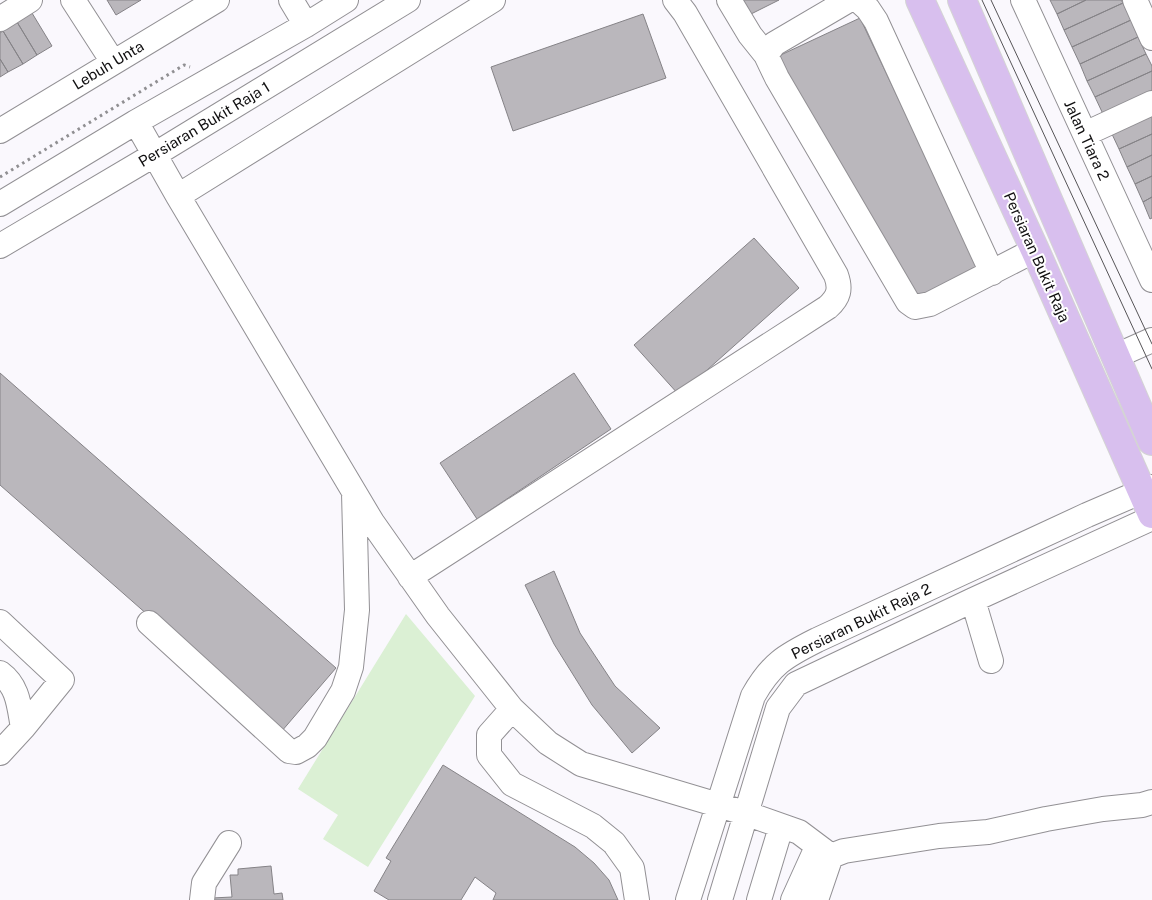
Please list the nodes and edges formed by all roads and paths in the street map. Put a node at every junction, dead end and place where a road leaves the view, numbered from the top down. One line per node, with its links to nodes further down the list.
1 (30, 0): 17 (street)
2 (73, 0): 21 (street)
3 (217, 0): 16 (street, Lebuh Unta)
4 (291, 0): 18 (street)
5 (346, 0): 18 (street)
6 (408, 0): 26 (street, Persiaran Bukit Raja 1)
7 (493, 0): 27 (street)
8 (675, 0): 39 (street)
9 (728, 0): 20 (street)
10 (849, 0): 20 (street)
11 (858, 0): 31 (street)
12 (920, 0): 30 (main road, Persiaran Bukit Raja)
13 (962, 0): 34 (main road)
14 (1023, 0): 25 (street, Jalan Tiara 2)
15 (1135, 0): 19 (street)
16 (186, 8): 21 (street, Lebuh Unta)
17 (0, 18)
18 (306, 25): 23 (street)
19 (1152, 38)
20 (766, 55): 31 (street)
21 (113, 62): 24 (street, Lebuh Unta)
22 (1152, 103): 25 (street)
23 (136, 122): 26 (street); 28 (street)
24 (0, 131)
25 (1085, 134): 32 (street, Jalan Tiara 2)
26 (154, 154): 27 (street); 29 (street, Persiaran Bukit Raja 1)
27 (178, 196): 36 (street)
28 (0, 204)
29 (0, 246)
30 (1034, 250): 31 (street); 37 (main road, Persiaran Bukit Raja)
31 (992, 273)
32 (1152, 280)
33 (1152, 340): 34 (street)
34 (1116, 356): 35 (main road)
35 (1152, 440)
36 (354, 492): 39 (street); 42 (street)
37 (1148, 497): 49 (street, Persiaran Bukit Raja 2)
38 (1152, 518): 40 (street, Persiaran Bukit Raja 2)
39 (410, 577): 45 (street)
40 (973, 600): 43 (street); 50 (street, Persiaran Bukit Raja 2)
41 (0, 622): 46 (street)
42 (149, 623)
43 (991, 662)
44 (0, 673): 46 (street)
45 (512, 709): 49 (street); 55 (street)
46 (23, 728): 47 (street)
47 (0, 754)
48 (1152, 802): 53 (street)
49 (717, 805): 50 (street); 56 (street, Persiaran Bukit Raja 2)
50 (745, 813): 51 (street); 57 (street, Persiaran Bukit Raja 2)
51 (781, 827): 53 (street); 58 (street)
52 (228, 843): 54 (street)
53 (824, 851): 59 (street); 60 (street)
54 (202, 900)
55 (637, 900)
56 (688, 900)
57 (720, 900)
58 (760, 900)
59 (793, 900)
60 (816, 900)

